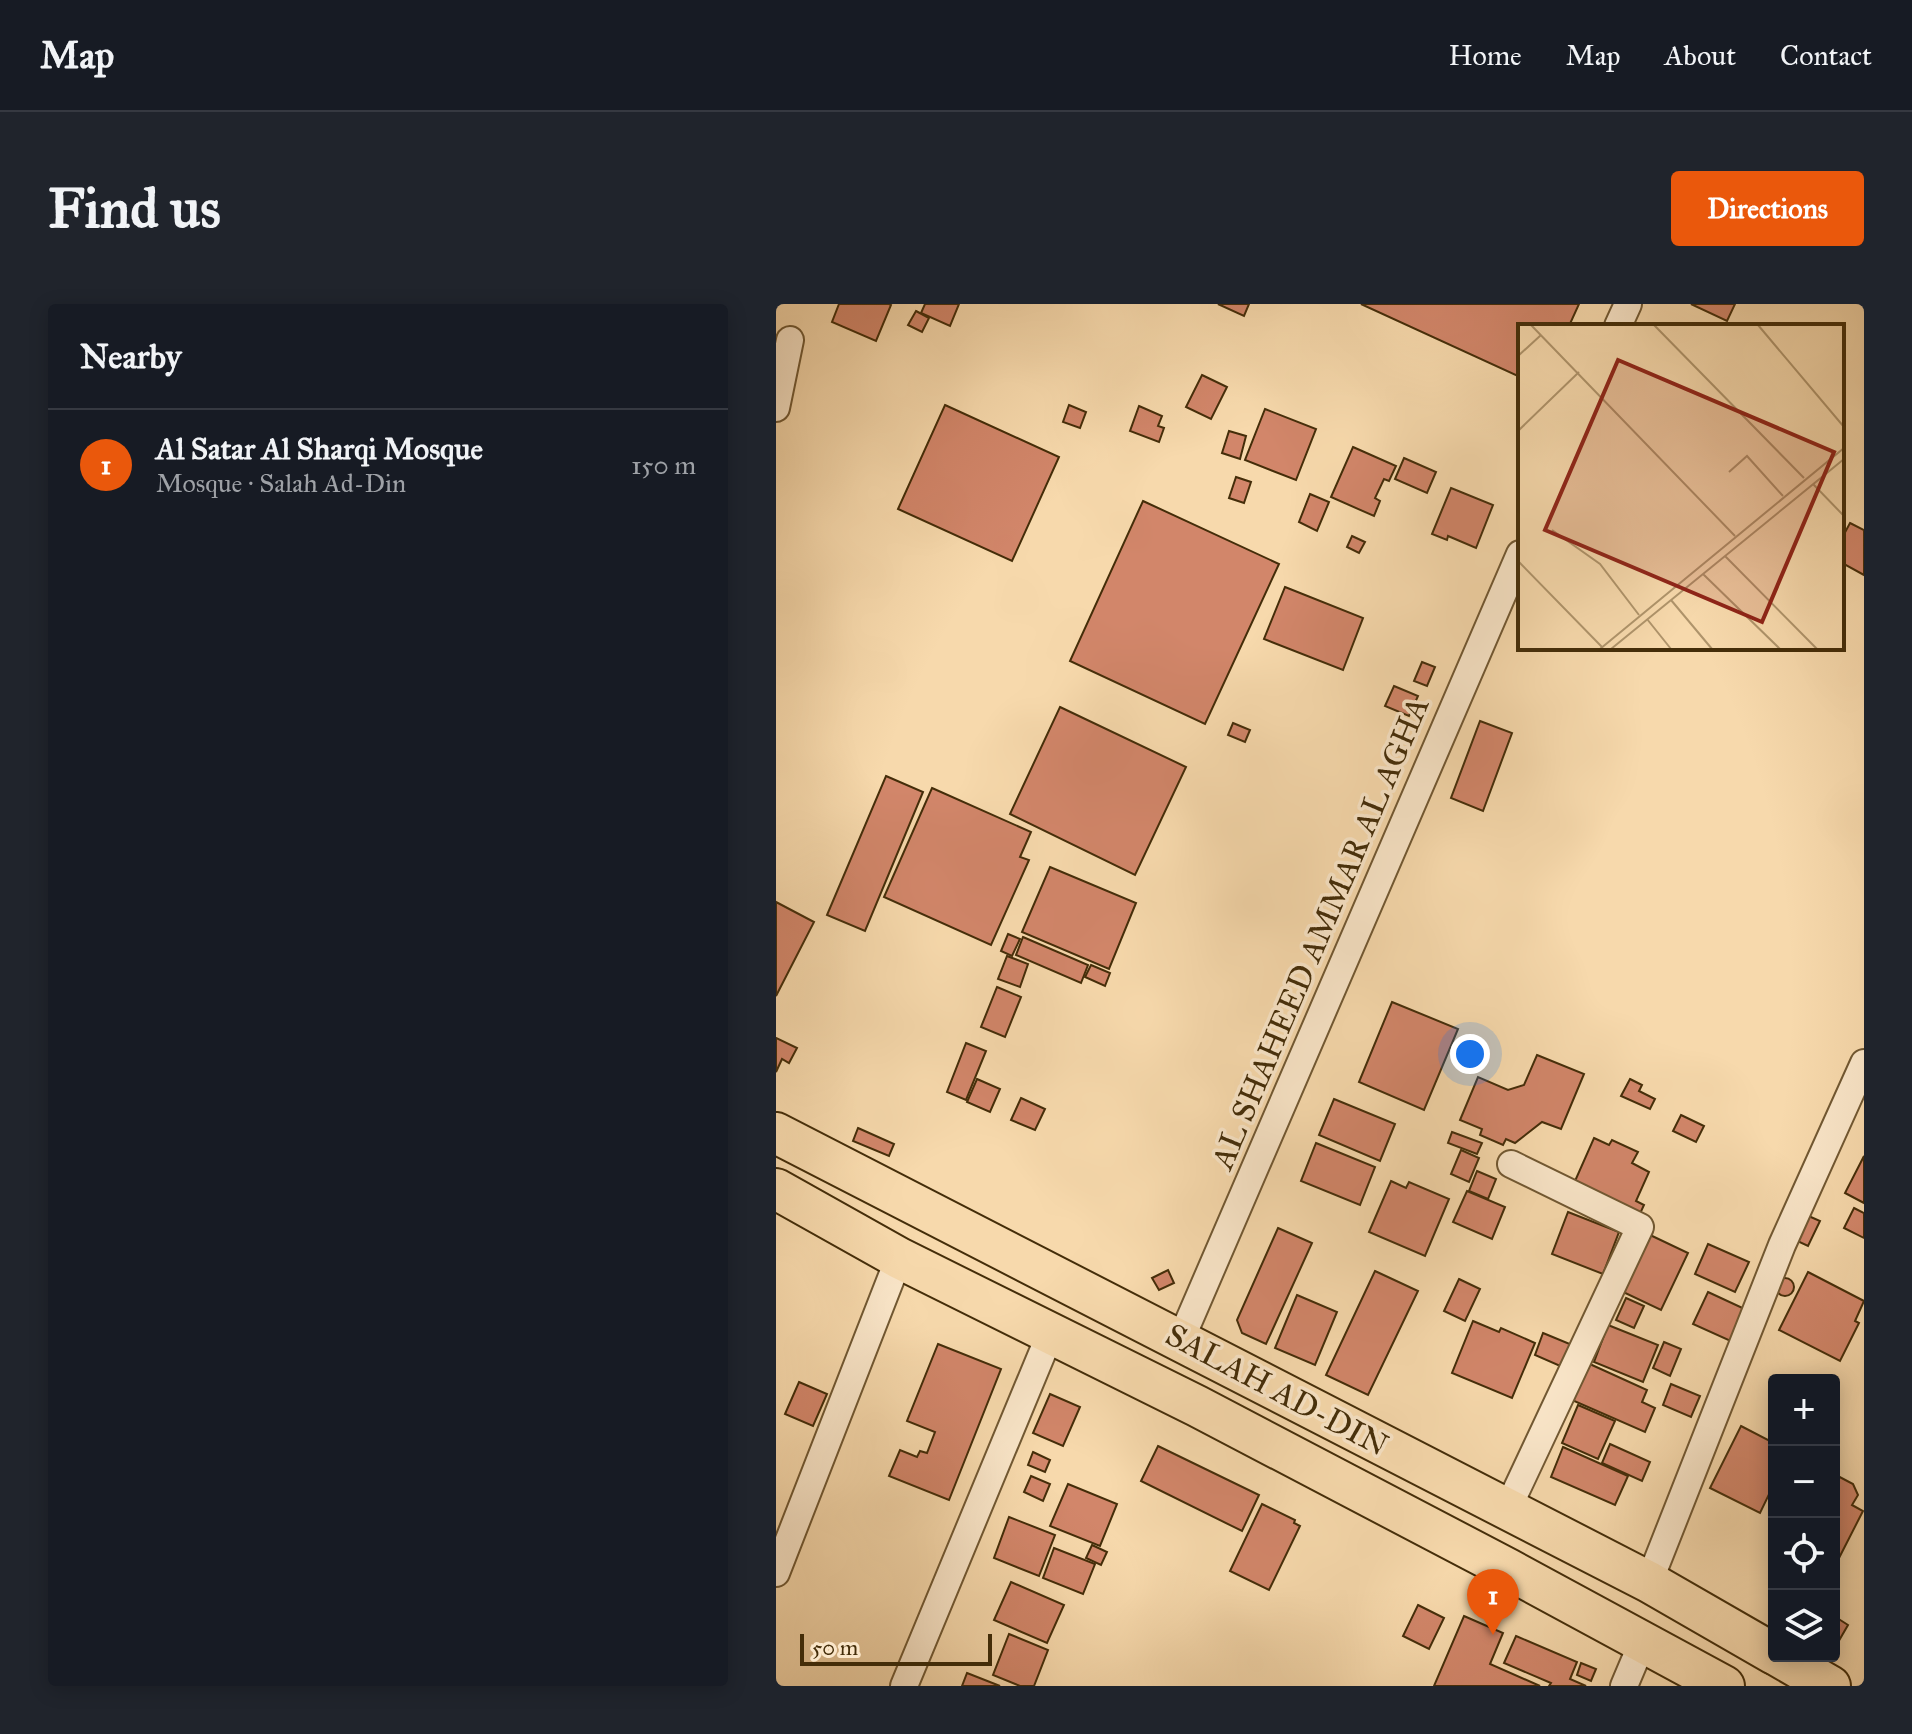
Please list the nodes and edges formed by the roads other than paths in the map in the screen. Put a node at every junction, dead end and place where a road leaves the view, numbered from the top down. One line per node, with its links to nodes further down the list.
1 (1628, 304): 2 (lane)
2 (1619, 324)
3 (790, 340): 4 (lane)
4 (776, 408)
5 (1518, 559): 12 (lane, AL SHAHEED AMMAR AL AGHA)
6 (1864, 1063): 15 (lane)
7 (776, 1133): 12 (highway, SALAH AD-DIN)
8 (1511, 1164): 13 (lane)
9 (776, 1189): 10 (highway, SALAH AD-DIN)
10 (899, 1258): 11 (highway, SALAH AD-DIN); 14 (lane)
11 (1051, 1332): 16 (highway, SALAH AD-DIN); 19 (lane)
12 (1181, 1339): 13 (highway, SALAH AD-DIN)
13 (1507, 1510): 15 (highway, SALAH AD-DIN)
14 (776, 1573)
15 (1649, 1582): 17 (highway, SALAH AD-DIN)
16 (1643, 1641): 20 (lane); 21 (highway, SALAH AD-DIN)
17 (1768, 1650)
18 (1788, 1662): 22 (highway, SALAH AD-DIN)
19 (904, 1686)
20 (1624, 1686)
21 (1724, 1686)
22 (1830, 1686)

